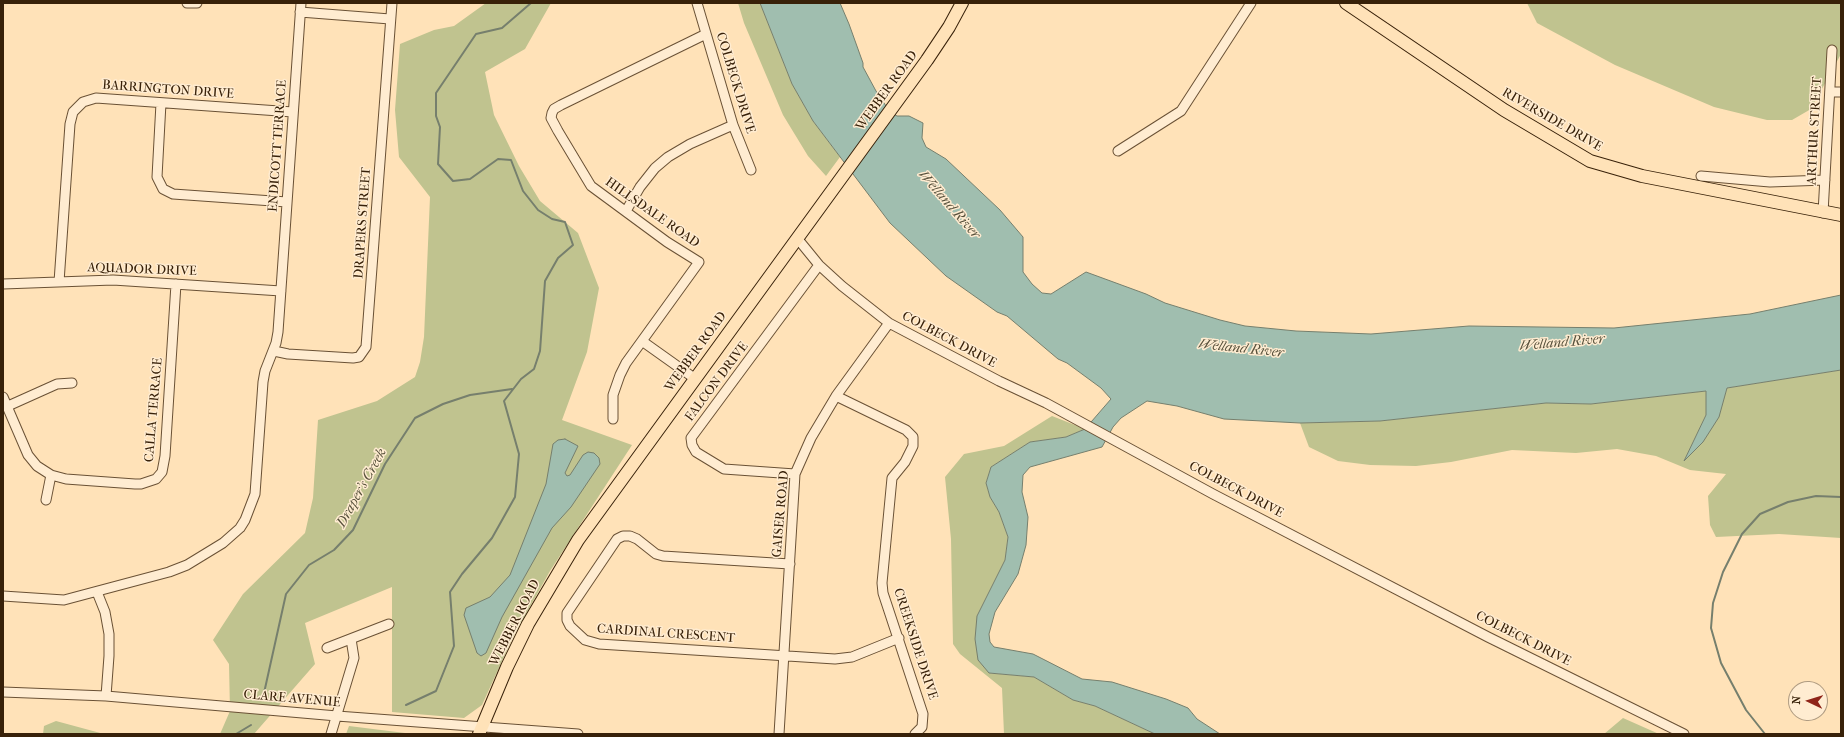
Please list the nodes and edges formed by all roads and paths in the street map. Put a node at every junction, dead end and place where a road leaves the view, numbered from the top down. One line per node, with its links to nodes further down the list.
1 (187, 3): 2 (street)
2 (197, 3)
3 (392, 3): 9 (street, DRAPERS STREET)
4 (697, 3): 10 (street, COLBECK DRIVE)
5 (962, 3): 25 (main road, WEBBER ROAD)
6 (1251, 3): 17 (street)
7 (1346, 3): 23 (main road, RIVERSIDE DRIVE)
8 (301, 8): 9 (street); 15 (street, ENDICOTT TERRACE)
9 (390, 19): 33 (street, DRAPERS STREET)
10 (706, 34): 16 (street, COLBECK DRIVE); 22 (street, HILLSDALE ROAD)
11 (1832, 50): 12 (street, ARTHUR STREET)
12 (1830, 92): 13 (street); 20 (street, ARTHUR STREET)
13 (1841, 92)
14 (161, 103): 15 (street, BARRINGTON DRIVE); 21 (street); 27 (street, BARRINGTON DRIVE)
15 (293, 112): 21 (street, ENDICOTT TERRACE)
16 (733, 125): 18 (street, COLBECK DRIVE); 22 (street)
17 (1118, 151)
18 (751, 170)
19 (1701, 176): 20 (street)
20 (1826, 180): 23 (street, ARTHUR STREET)
21 (287, 202): 30 (street, ENDICOTT TERRACE)
22 (626, 211): 32 (street, HILLSDALE ROAD)
23 (1824, 213): 24 (main road, RIVERSIDE DRIVE)
24 (1841, 216)
25 (797, 238): 26 (street, COLBECK DRIVE); 34 (main road, WEBBER ROAD)
26 (819, 265): 31 (street, COLBECK DRIVE); 40 (street, FALCON DRIVE)
27 (59, 282): 28 (street, AQUADOR DRIVE); 29 (street, AQUADOR DRIVE)
28 (3, 284)
29 (176, 284): 30 (street, AQUADOR DRIVE); 41 (street, CALLA TERRACE)
30 (281, 291): 33 (street, ENDICOTT TERRACE)
31 (889, 323): 36 (street, GAISER ROAD); 59 (street, COLBECK DRIVE)
32 (642, 341): 34 (street); 39 (street, HILLSDALE ROAD)
33 (274, 351): 44 (street, ENDICOTT TERRACE)
34 (694, 378): 54 (main road, WEBBER ROAD)
35 (72, 383): 38 (street)
36 (836, 396): 40 (street, GAISER ROAD); 47 (street, CREEKSIDE DRIVE)
37 (3, 397): 38 (street, CALLA TERRACE)
38 (8, 406): 41 (street, CALLA TERRACE)
39 (613, 419)
40 (796, 474): 43 (street, GAISER ROAD)
41 (51, 475): 42 (street)
42 (46, 500)
43 (790, 564): 50 (street, GAISER ROAD); 50 (street, CARDINAL CRESCENT)
44 (97, 592): 45 (street, ENDICOTT TERRACE); 52 (street)
45 (3, 596)
46 (389, 624): 48 (street)
47 (899, 638): 50 (street, CARDINAL CRESCENT); 58 (street, CREEKSIDE DRIVE)
48 (351, 639): 49 (street); 53 (street)
49 (327, 648)
50 (784, 656): 57 (street, GAISER ROAD)
51 (3, 692): 52 (street, CLARE AVENUE)
52 (106, 696): 53 (street, CLARE AVENUE)
53 (337, 716): 54 (street, CLARE AVENUE); 55 (street)
54 (480, 730): 56 (street, CLARE AVENUE)
55 (331, 734)
56 (578, 734)
57 (779, 734)
58 (914, 734)
59 (1684, 734)

